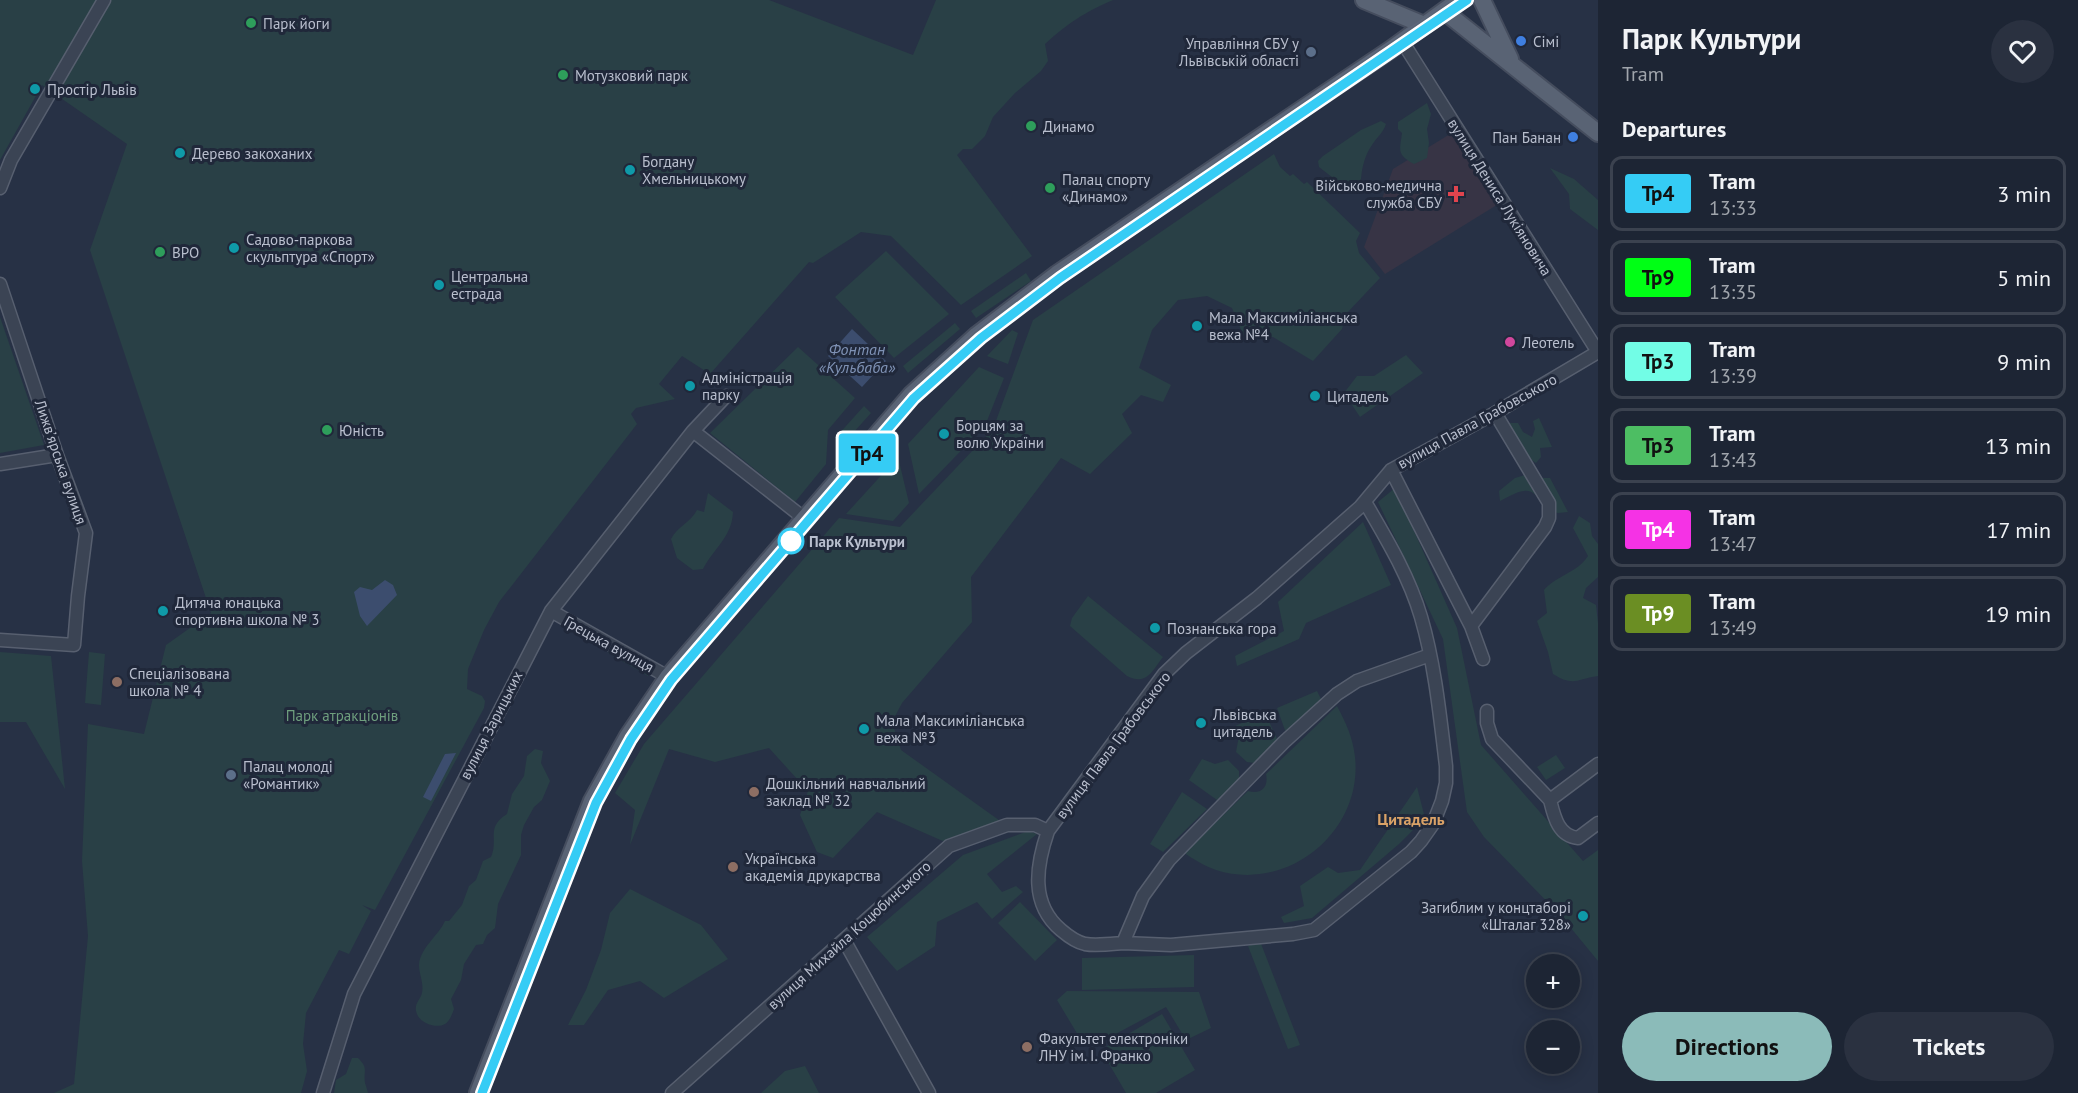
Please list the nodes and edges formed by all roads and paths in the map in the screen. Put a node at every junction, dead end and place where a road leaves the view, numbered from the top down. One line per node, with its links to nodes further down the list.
1 (104, 0): 10 (street)
2 (1364, 0): 6 (main road)
3 (1459, 0): 5 (main road)
4 (1482, 0): 8 (main road)
5 (1444, 10): 6 (main road); 8 (main road)
6 (1424, 26): 7 (main road)
7 (1402, 41): 12 (street, вулиця Дениса Лукіяновича); 20 (main road)
8 (1513, 65): 9 (main road)
9 (1598, 133)
10 (0, 188)
11 (0, 284): 16 (street, Лижвʼярська вулиця)
12 (1598, 352): 14 (street, вулиця Павла Грабовського)
13 (726, 396): 15 (street, вулиця Зарицьких)
14 (1495, 413): 18 (street, вулиця Павла Грабовського); 22 (street)
15 (693, 431): 20 (street); 21 (street, вулиця Зарицьких)
16 (57, 455): 17 (street); 23 (street, Лижвʼярська вулиця)
17 (0, 464)
18 (1391, 470): 19 (street, вулиця Павла Грабовського); 22 (street)
19 (1365, 502): 24 (street, вулиця Павла Грабовського); 31 (street, вулиця Павла Грабовського)
20 (805, 519): 26 (main road)
21 (551, 611): 26 (street, Грецька вулиця); 34 (street, вулиця Зарицьких)
22 (1471, 626): 25 (street)
23 (0, 640)
24 (1430, 656): 33 (street); 33 (street, вулиця Павла Грабовського)
25 (1483, 659)
26 (668, 677): 35 (main road)
27 (1487, 711): 29 (street)
28 (1598, 764): 29 (street)
29 (1550, 800): 30 (street)
30 (1598, 823)
31 (1048, 831): 32 (street, вулиця Михайла Коцюбинського); 33 (street, вулиця Павла Грабовського)
32 (844, 940): 36 (street, вулиця Михайла Коцюбинського); 37 (street)
33 (1123, 943)
34 (323, 1093)
35 (478, 1093)
36 (672, 1093)
37 (928, 1093)

